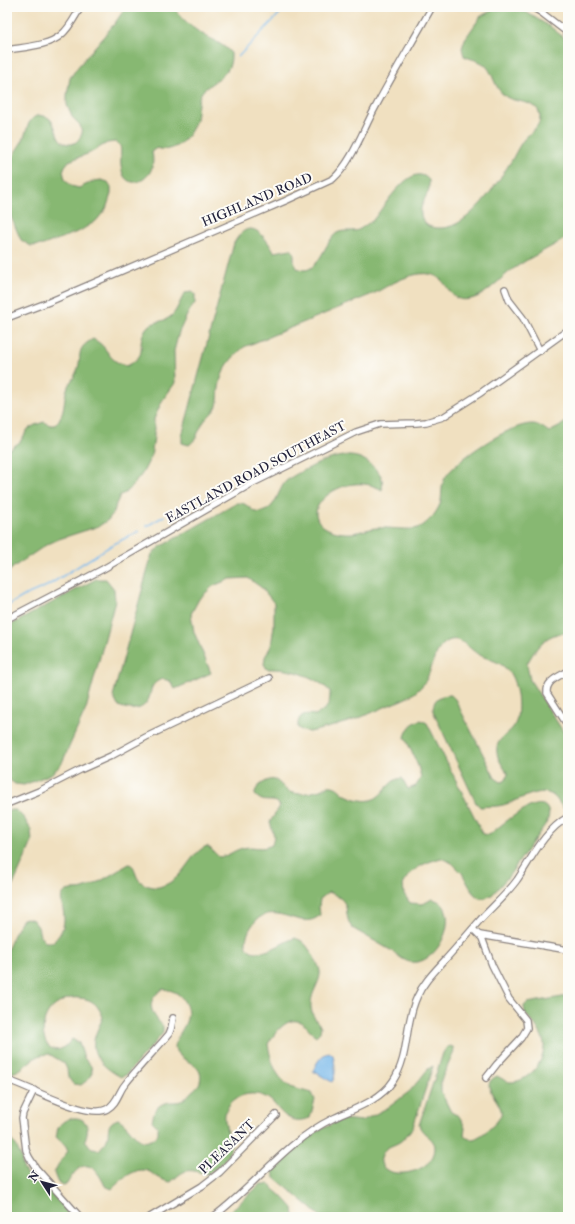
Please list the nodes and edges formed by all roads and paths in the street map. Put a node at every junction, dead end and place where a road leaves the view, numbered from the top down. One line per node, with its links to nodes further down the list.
1 (81, 7): 5 (street)
2 (432, 7): 7 (street, HIGHLAND ROAD)
3 (532, 7): 4 (street)
4 (568, 33)
5 (7, 50)
6 (505, 289): 9 (street)
7 (7, 318)
8 (568, 330): 9 (street, EASTLAND ROAD SOUTHEAST)
9 (540, 351): 10 (street, EASTLAND ROAD SOUTHEAST)
10 (7, 619)
11 (568, 672): 13 (street)
12 (269, 678): 14 (street)
13 (567, 723)
14 (7, 804)
15 (568, 817): 16 (street)
16 (473, 929): 17 (street); 26 (street)
17 (480, 935): 18 (street); 20 (street)
18 (568, 950)
19 (173, 1018): 22 (street)
20 (486, 1078)
21 (7, 1080): 22 (street)
22 (34, 1090): 24 (street)
23 (276, 1115): 25 (street, PLEASANT)
24 (80, 1217)
25 (150, 1217)
26 (213, 1217)

